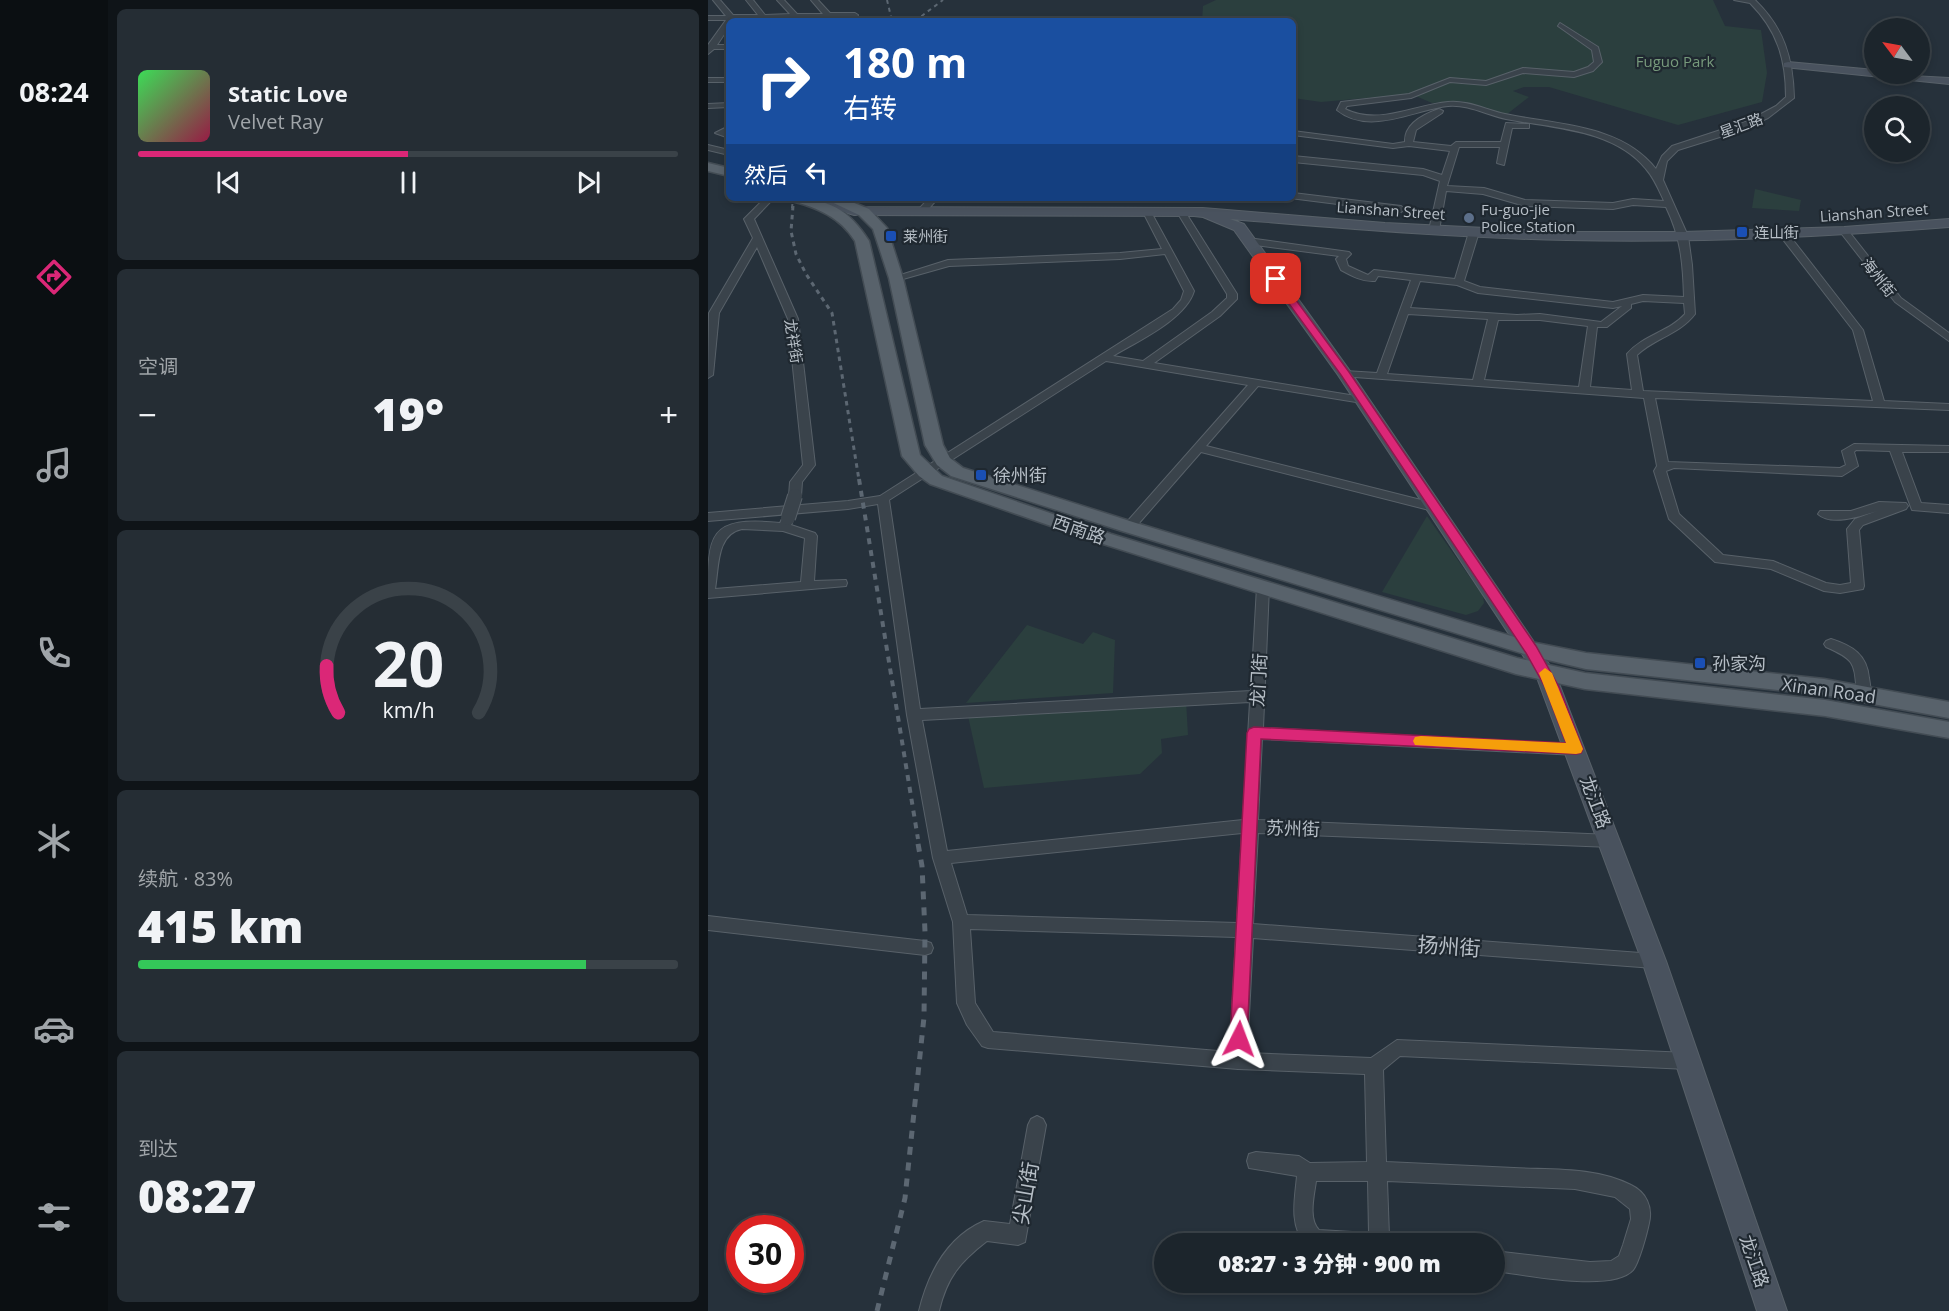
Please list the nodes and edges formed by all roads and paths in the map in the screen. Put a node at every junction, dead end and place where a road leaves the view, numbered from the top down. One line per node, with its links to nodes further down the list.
1 (716, 0): 7 (street)
2 (749, 0): 8 (street)
3 (780, 0): 9 (street)
4 (814, 0): 10 (street)
5 (1737, 0): 17 (street, 星汇路)
6 (708, 18): 12 (street)
7 (729, 18)
8 (761, 18)
9 (793, 18): 10 (street)
10 (826, 18): 11 (street)
11 (854, 18)
12 (726, 20)
13 (1560, 25): 26 (street)
14 (726, 26): 16 (street)
15 (726, 47): 16 (street)
16 (709, 49)
17 (1788, 65): 20 (street); 40 (street, 星汇路)
18 (708, 80): 19 (street)
19 (726, 80)
20 (1949, 81)
21 (726, 105): 22 (street)
22 (708, 106)
23 (1509, 125): 26 (street); 30 (street); 31 (street)
24 (708, 130): 27 (street)
25 (726, 130): 27 (street)
26 (1576, 130): 40 (street)
27 (719, 133): 29 (street)
28 (1296, 133): 30 (street)
29 (726, 135)
30 (1409, 144): 33 (street)
31 (1503, 145): 33 (street); 36 (street)
32 (708, 147): 34 (street)
33 (1455, 149): 42 (street)
34 (726, 152)
35 (1296, 159): 42 (street)
36 (1501, 162)
37 (708, 167): 38 (main road)
38 (726, 171)
39 (708, 176): 41 (main road)
40 (1659, 179): 51 (street)
41 (726, 180)
42 (1444, 184): 51 (street); 63 (street)
43 (1296, 196): 50 (street)
44 (767, 201): 69 (street, 龙祥街)
45 (807, 201): 97 (main road)
46 (822, 201): 55 (street)
47 (837, 201): 55 (main road)
48 (858, 201): 53 (street)
49 (931, 201): 54 (street)
50 (1329, 201): 52 (street); 60 (street)
51 (1669, 204): 68 (street)
52 (1401, 209)
53 (902, 211): 54 (street, Lianshan Street); 55 (street)
54 (922, 211): 56 (street, Lianshan Street); 62 (street)
55 (864, 212): 62 (main road)
56 (1147, 212): 57 (street, Lianshan Street); 70 (street)
57 (1181, 212): 58 (street, Lianshan Street); 81 (street)
58 (1203, 212): 59 (street, Lianshan Street); 67 (street)
59 (1258, 217): 60 (street, Lianshan Street); 67 (street)
60 (1322, 221): 63 (street, Lianshan Street)
61 (1949, 224): 64 (street, Lianshan Street)
62 (881, 230): 71 (main road)
63 (1434, 230): 65 (street, Lianshan Street)
64 (1844, 231): 66 (street, Lianshan Street); 79 (street, 海州街)
65 (1474, 232): 68 (street, Lianshan Street); 73 (street)
66 (1783, 233): 68 (street, Lianshan Street); 90 (street)
67 (1243, 234): 72 (street); 82 (street, 龙江路)
68 (1683, 236): 74 (street)
69 (757, 239): 83 (street); 105 (street, 龙祥街, bridge)
70 (1166, 251): 71 (street); 80 (street)
71 (896, 278): 95 (main road)
72 (1416, 278): 73 (street); 76 (street)
73 (1459, 282): 75 (street)
74 (1689, 300): 75 (street); 88 (street)
75 (1624, 303): 78 (street)
76 (1404, 311): 77 (street); 84 (street)
77 (1494, 316): 78 (street); 85 (street)
78 (1593, 323): 87 (street)
79 (1949, 338)
80 (1105, 358): 81 (street); 95 (street)
81 (1144, 365): 86 (street)
82 (1345, 374): 84 (street); 89 (street, 龙江路)
83 (708, 375)
84 (1381, 376): 85 (street)
85 (1478, 383): 87 (street)
86 (1254, 384): 89 (street); 92 (street)
87 (1584, 390): 88 (street)
88 (1643, 394): 90 (street); 96 (street)
89 (1362, 400): 101 (street, 龙江路)
90 (1880, 404): 91 (street)
91 (1949, 407)
92 (1198, 448): 101 (street); 106 (street)
93 (1895, 448): 94 (street); 96 (street); 100 (street)
94 (1949, 449)
95 (944, 461): 97 (street); 106 (main road)
96 (1663, 466): 99 (street)
97 (925, 472): 98 (street); 107 (main road, 西南路)
98 (883, 499): 104 (street); 118 (street)
99 (1902, 506): 100 (street); 103 (street)
100 (1916, 507): 102 (street)
101 (1437, 508): 113 (street, 龙江路)
102 (1949, 509)
103 (1824, 514)
104 (708, 517)
105 (786, 522): 110 (street); 111 (street)
106 (1129, 527): 107 (street); 108 (main road)
107 (1116, 542): 108 (main road, 西南路)
108 (1263, 581): 113 (main road, Xinan Road); 114 (main road, 西南路); 116 (street, 龙门街)
109 (841, 583): 110 (street)
110 (807, 586): 111 (street)
111 (708, 592)
112 (1831, 644): 115 (street)
113 (1531, 650): 114 (street, 龙江路); 115 (main road, Xinan Road)
114 (1545, 673): 119 (main road, Xinan Road); 121 (street, 龙江路)
115 (1864, 694): 117 (main road, Xinan Road)
116 (1257, 696): 118 (street); 120 (street, 龙门街)
117 (1949, 710)
118 (914, 715): 124 (street)
119 (1949, 730)
120 (1254, 733): 121 (street); 122 (street, 龙门街)
121 (1576, 749): 123 (street, 龙江路)
122 (1249, 826): 123 (street, 苏州街); 124 (street, 苏州街); 127 (street, 龙门街)
123 (1611, 841): 129 (street, 龙江路)
124 (941, 858): 125 (street)
125 (961, 922): 127 (street, 扬州街); 130 (street)
126 (708, 923): 128 (street)
127 (1244, 930): 129 (street, 扬州街); 130 (street, 龙门街)
128 (925, 948)
129 (1654, 961): 131 (street, 龙江路)
130 (1238, 1061): 132 (street)
131 (1688, 1061): 132 (street); 141 (street, 龙江路)
132 (1374, 1066): 135 (street)
133 (1037, 1125): 140 (street, 尖山街)
134 (1256, 1161): 136 (street)
135 (1377, 1171): 136 (street); 138 (street); 139 (street)
136 (1307, 1172): 137 (street)
137 (1306, 1233)
138 (1381, 1233)
139 (1505, 1262)
140 (929, 1311)
141 (1772, 1311)

